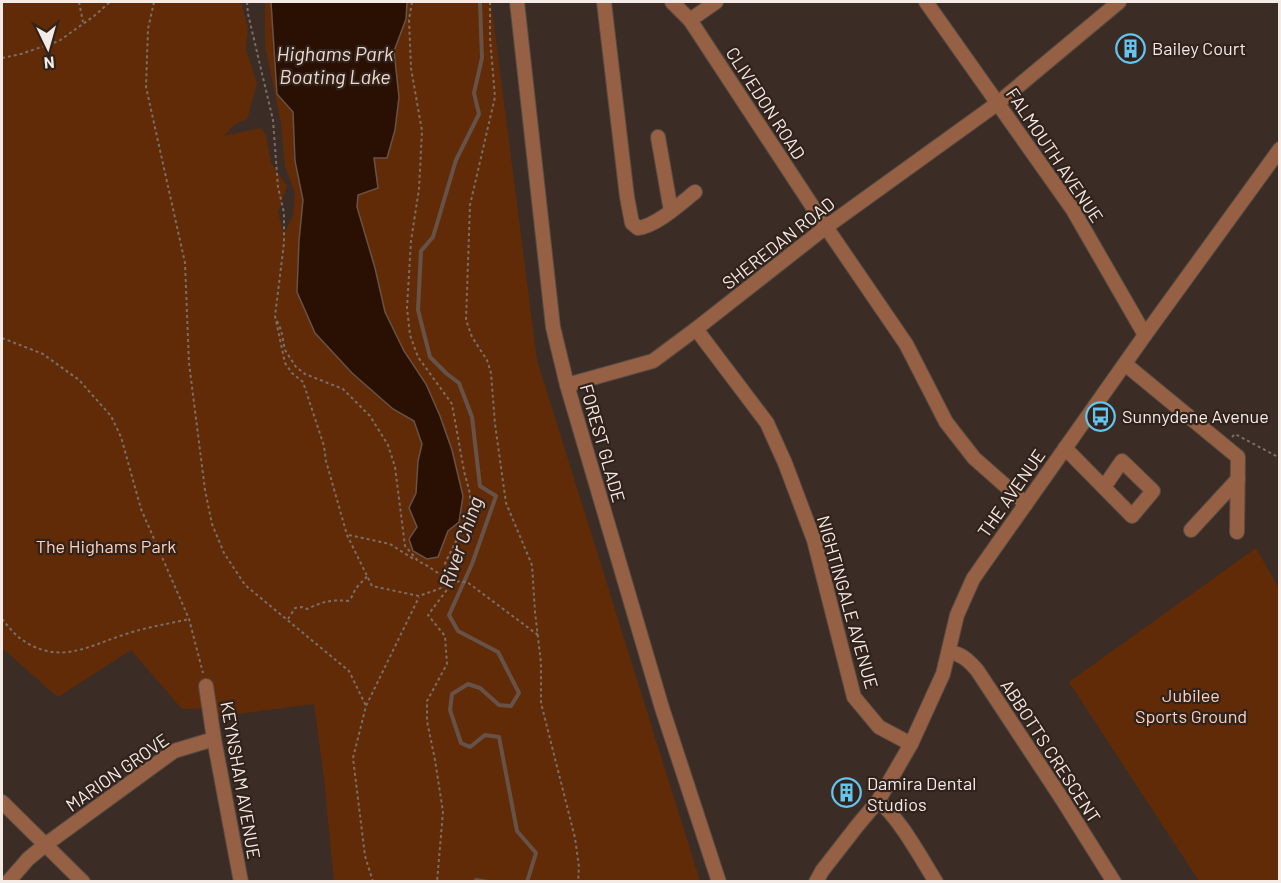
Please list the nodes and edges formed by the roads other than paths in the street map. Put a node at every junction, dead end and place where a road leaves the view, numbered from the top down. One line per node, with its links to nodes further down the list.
1 (517, 2): 17 (street, FOREST GLADE)
2 (604, 2): 12 (street)
3 (672, 2): 7 (street, CLIVEDON ROAD)
4 (716, 2): 7 (street)
5 (1119, 2): 8 (street, SHEREDAN ROAD)
6 (931, 3): 8 (street, FALMOUTH AVENUE)
7 (690, 20): 13 (street, CLIVEDON ROAD)
8 (998, 103): 13 (street, SHEREDAN ROAD); 15 (street, FALMOUTH AVENUE)
9 (658, 137): 12 (street)
10 (1280, 149): 15 (street, THE AVENUE)
11 (695, 192): 12 (street)
12 (670, 211)
13 (826, 227): 14 (street, SHEREDAN ROAD); 21 (street)
14 (696, 329): 17 (street, SHEREDAN ROAD); 27 (street, NIGHTINGALE AVENUE)
15 (1145, 335): 16 (street, THE AVENUE)
16 (1125, 364): 18 (street, THE AVENUE); 19 (street)
17 (567, 385): 34 (street, FOREST GLADE)
18 (1065, 448): 20 (street); 21 (street, THE AVENUE)
19 (1238, 479): 22 (street); 23 (street)
20 (1104, 487)
21 (1026, 504): 24 (street, THE AVENUE)
22 (1191, 531)
23 (1238, 532)
24 (948, 652): 27 (street, THE AVENUE); 37 (street, ABBOTTS CRESCENT)
25 (206, 686): 26 (street, KEYNSHAM AVENUE)
26 (214, 739): 30 (street, MARION GROVE); 33 (street, KEYNSHAM AVENUE)
27 (911, 744): 28 (street, THE AVENUE)
28 (878, 801): 35 (street, THE AVENUE); 36 (street)
29 (2, 802): 30 (street)
30 (45, 845): 31 (street, MARION GROVE); 32 (street)
31 (8, 882)
32 (83, 882)
33 (241, 882)
34 (719, 882)
35 (816, 882)
36 (936, 882)
37 (1114, 882)

